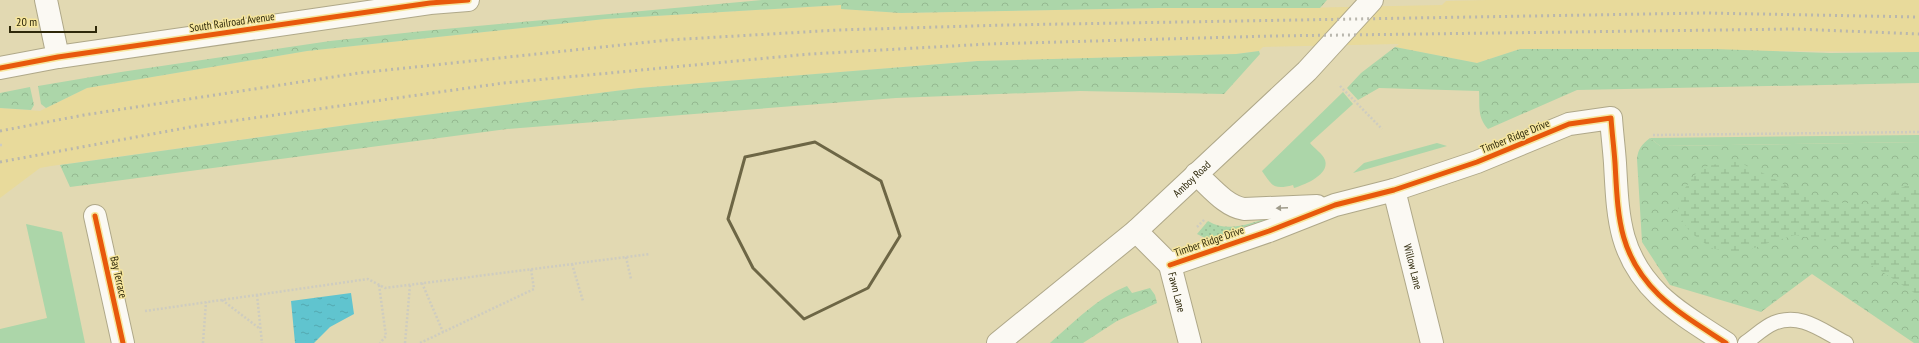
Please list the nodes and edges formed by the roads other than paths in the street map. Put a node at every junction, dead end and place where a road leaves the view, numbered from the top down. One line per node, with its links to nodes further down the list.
1 (46, 0): 5 (street)
2 (468, 0): 4 (street, South Railroad Avenue)
3 (1372, 0): 7 (street, Amboy Road)
4 (429, 2): 5 (street, South Railroad Avenue)
5 (58, 57): 6 (street, South Railroad Avenue)
6 (0, 68)
7 (1196, 174): 9 (street, Timber Ridge Drive, one-way to 7); 11 (street, Amboy Road)
8 (1394, 190): 9 (street, Timber Ridge Drive); 16 (street, Willow Lane); 17 (street, Timber Ridge Drive)
9 (1334, 205): 12 (street, Timber Ridge Drive)
10 (95, 216): 13 (street, Bay Terrace)
11 (1136, 231): 12 (street, Fawn Lane); 14 (street, Amboy Road)
12 (1170, 265): 15 (street, Fawn Lane)
13 (123, 343)
14 (998, 343)
15 (1190, 343)
16 (1432, 343)
17 (1726, 343)
18 (1745, 343): 19 (lane)
19 (1846, 343)

